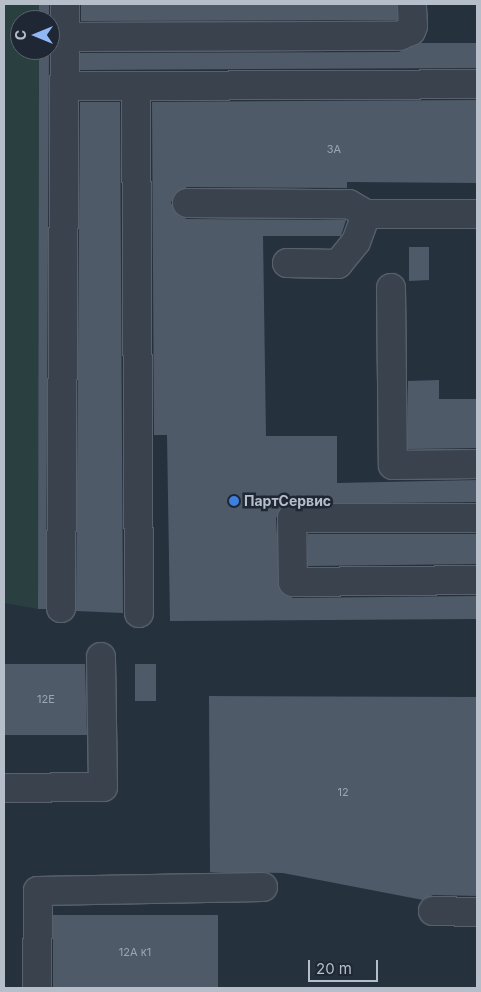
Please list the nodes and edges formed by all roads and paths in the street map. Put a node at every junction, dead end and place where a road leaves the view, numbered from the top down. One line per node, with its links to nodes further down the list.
1 (65, 4): 3 (lane)
2 (412, 4): 3 (lane)
3 (65, 37): 5 (lane)
4 (477, 84): 6 (lane)
5 (66, 86): 6 (lane); 15 (lane)
6 (136, 86): 16 (lane)
7 (187, 203): 8 (lane)
8 (366, 214): 9 (lane); 10 (lane)
9 (477, 214)
10 (287, 263)
11 (391, 288): 12 (lane)
12 (477, 464)
13 (477, 518): 14 (lane)
14 (477, 580)
15 (61, 608)
16 (139, 613)
17 (101, 657): 18 (lane)
18 (4, 788)
19 (263, 887): 22 (lane)
20 (433, 911): 21 (lane)
21 (477, 912)
22 (37, 988)

